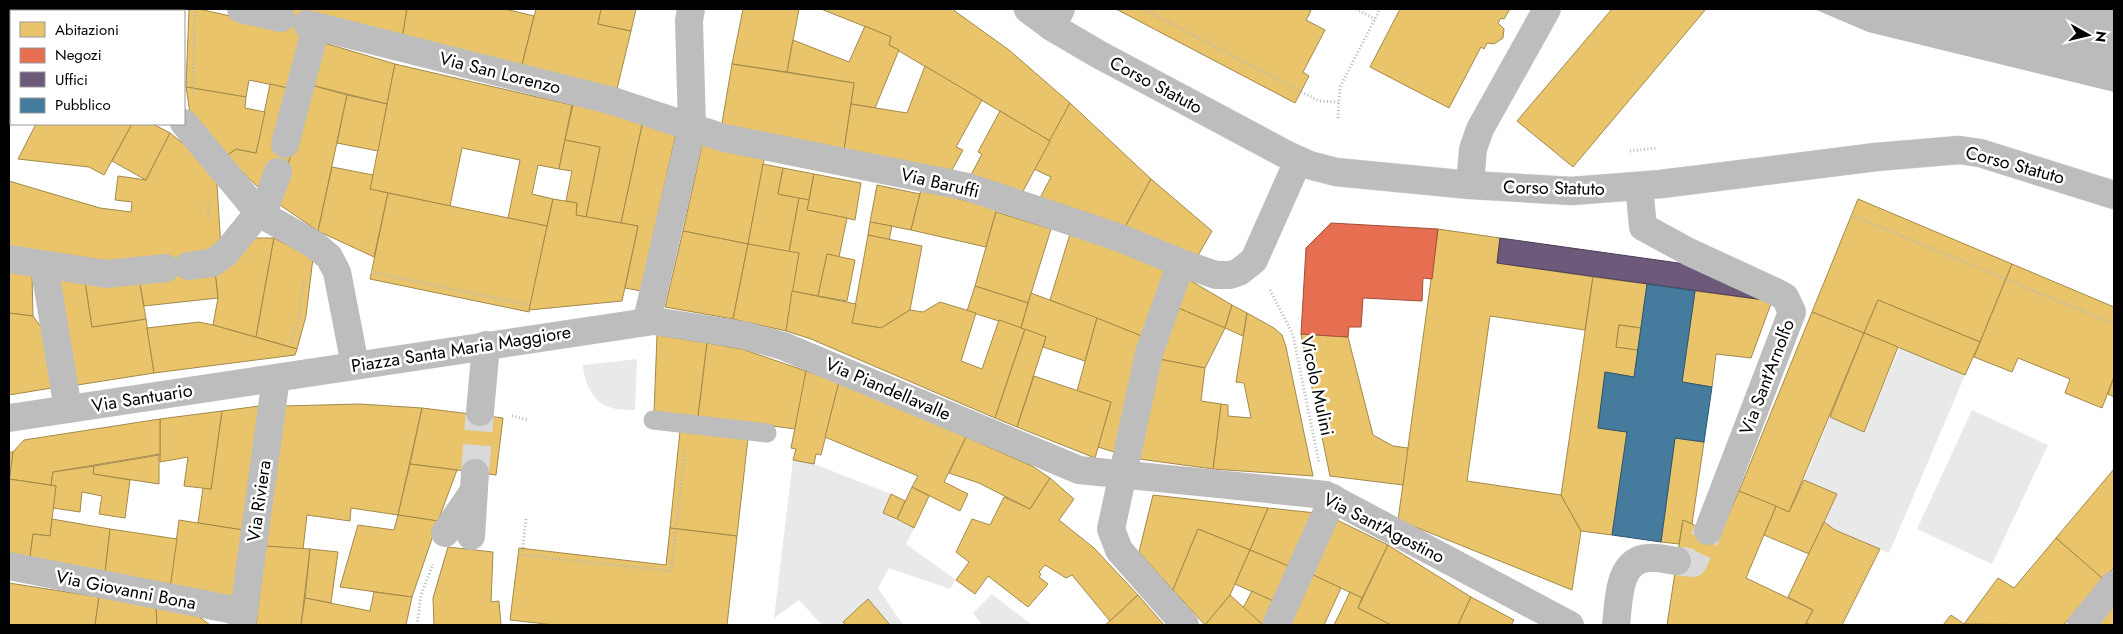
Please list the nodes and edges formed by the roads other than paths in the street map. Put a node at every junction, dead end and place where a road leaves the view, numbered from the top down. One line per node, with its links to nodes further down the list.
1 (241, 9): 5 (street)
2 (691, 9): 8 (street)
3 (1028, 9): 6 (street, Corso Statuto)
4 (1547, 9): 12 (street)
5 (281, 18)
6 (1057, 18): 10 (street, Corso Statuto)
7 (185, 124): 15 (street)
8 (692, 127): 9 (street, Via San Lorenzo); 17 (street, Via Baruffi); 19 (street)
9 (285, 144)
10 (1298, 161): 12 (street, Corso Statuto); 17 (street, Via Baruffi)
11 (278, 172): 15 (street)
12 (1470, 185): 13 (street, Corso Statuto)
13 (1639, 186): 14 (street, Corso Statuto); 31 (street, Via Sant'Arnolfo)
14 (2114, 195)
15 (259, 213): 18 (street); 21 (street)
16 (9, 260): 18 (street)
17 (1181, 263): 28 (street)
18 (44, 265): 23 (street)
19 (647, 320): 20 (street, Piazza Santa Maria Maggiore); 28 (street, Via Piandellavalle)
20 (486, 345): 21 (street, Piazza Santa Maria Maggiore); 24 (street)
21 (355, 365): 22 (street, Piazza Santa Maria Maggiore)
22 (276, 378): 23 (street, Via Santuario); 36 (street, Via Riviera)
23 (68, 410): 25 (street, Via Santuario)
24 (493, 413)
25 (9, 418)
26 (653, 420): 27 (lane)
27 (767, 433)
28 (1122, 476): 30 (street, Via Sant'Agostino); 37 (street)
29 (474, 483): 32 (street)
30 (1329, 497): 38 (street); 39 (street, Via Sant'Agostino)
31 (1708, 531)
32 (458, 534)
33 (1677, 561): 40 (street)
34 (9, 566): 36 (street, Via Giovanni Bona)
35 (2112, 587): 41 (street)
36 (243, 619)
37 (1185, 625)
38 (1276, 625)
39 (1570, 625)
40 (1616, 625)
41 (2080, 625)

